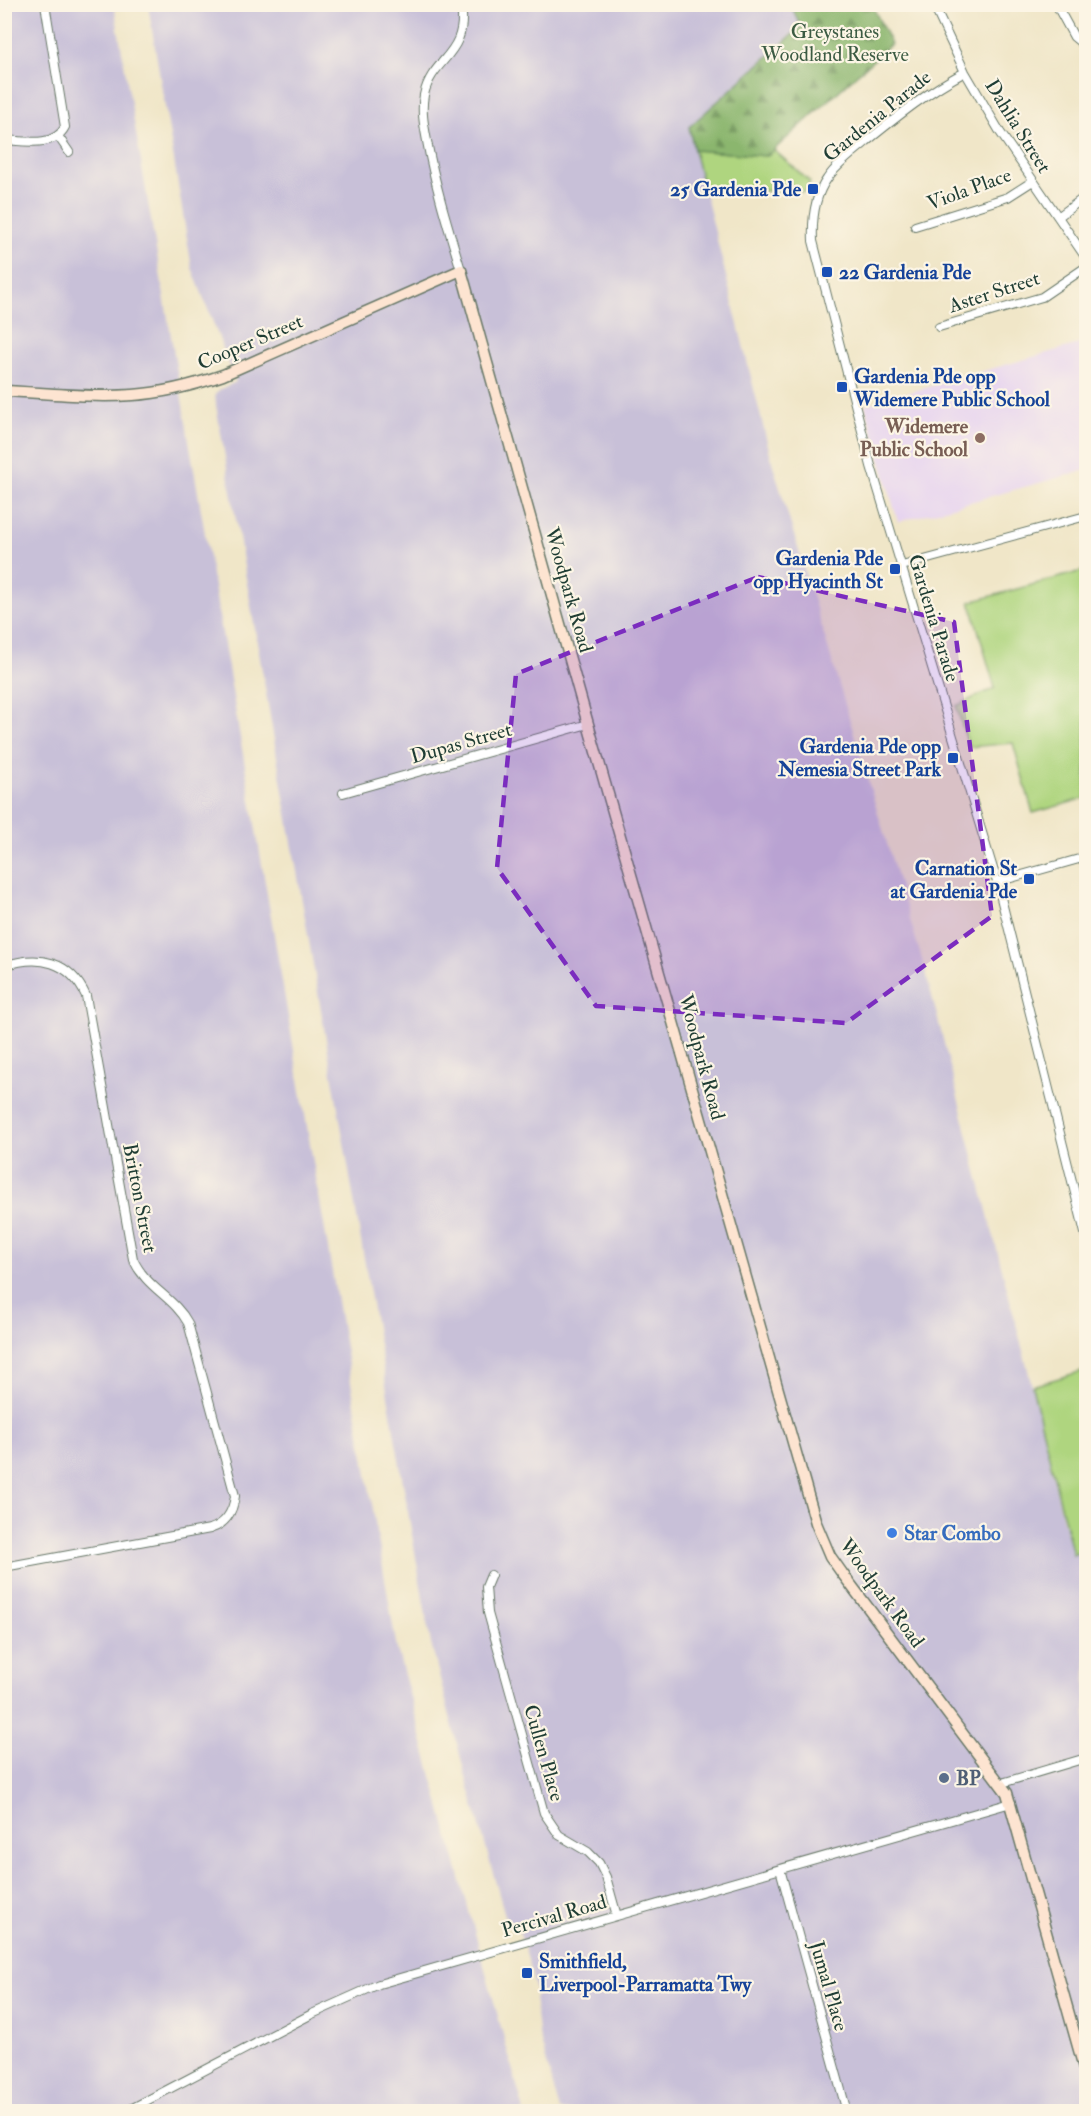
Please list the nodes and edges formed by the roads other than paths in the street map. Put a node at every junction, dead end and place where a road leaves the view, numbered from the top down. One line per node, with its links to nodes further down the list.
1 (45, 4): 7 (street)
2 (461, 4): 16 (street, Woodpark Road)
3 (933, 4): 6 (street, Dahlia Street)
4 (1056, 4): 5 (street)
5 (1086, 47)
6 (965, 72): 10 (street, Dahlia Street); 20 (street, Gardenia Parade)
7 (58, 136): 8 (street); 9 (street)
8 (4, 140)
9 (69, 152)
10 (1033, 181): 12 (street, Dahlia Street); 13 (street, Viola Place)
11 (1086, 196): 12 (street)
12 (1058, 217): 14 (street, Dahlia Street)
13 (915, 226)
14 (1086, 258)
15 (1086, 267): 17 (street, Aster Street)
16 (461, 270): 18 (street, Cooper Street); 21 (street, Woodpark Road)
17 (939, 327)
18 (4, 391)
19 (1086, 516): 20 (street)
20 (902, 567): 24 (street, Gardenia Parade)
21 (588, 724): 22 (street, Dupas Street); 30 (street, Woodpark Road)
22 (343, 793)
23 (1086, 857): 24 (street)
24 (997, 882): 26 (street, Gardenia Parade)
25 (4, 966): 27 (street, Britton Street)
26 (1086, 1237)
27 (4, 1567)
28 (491, 1575): 33 (street, Cullen Place)
29 (1086, 1758): 30 (street)
30 (1002, 1783): 31 (street, Woodpark Road)
31 (1011, 1803): 32 (street, Percival Road); 34 (street, Woodpark Road)
32 (780, 1869): 33 (street, Percival Road); 36 (street, Jumal Place)
33 (617, 1916): 35 (street, Percival Road)
34 (1086, 2075)
35 (125, 2112)
36 (847, 2112)

